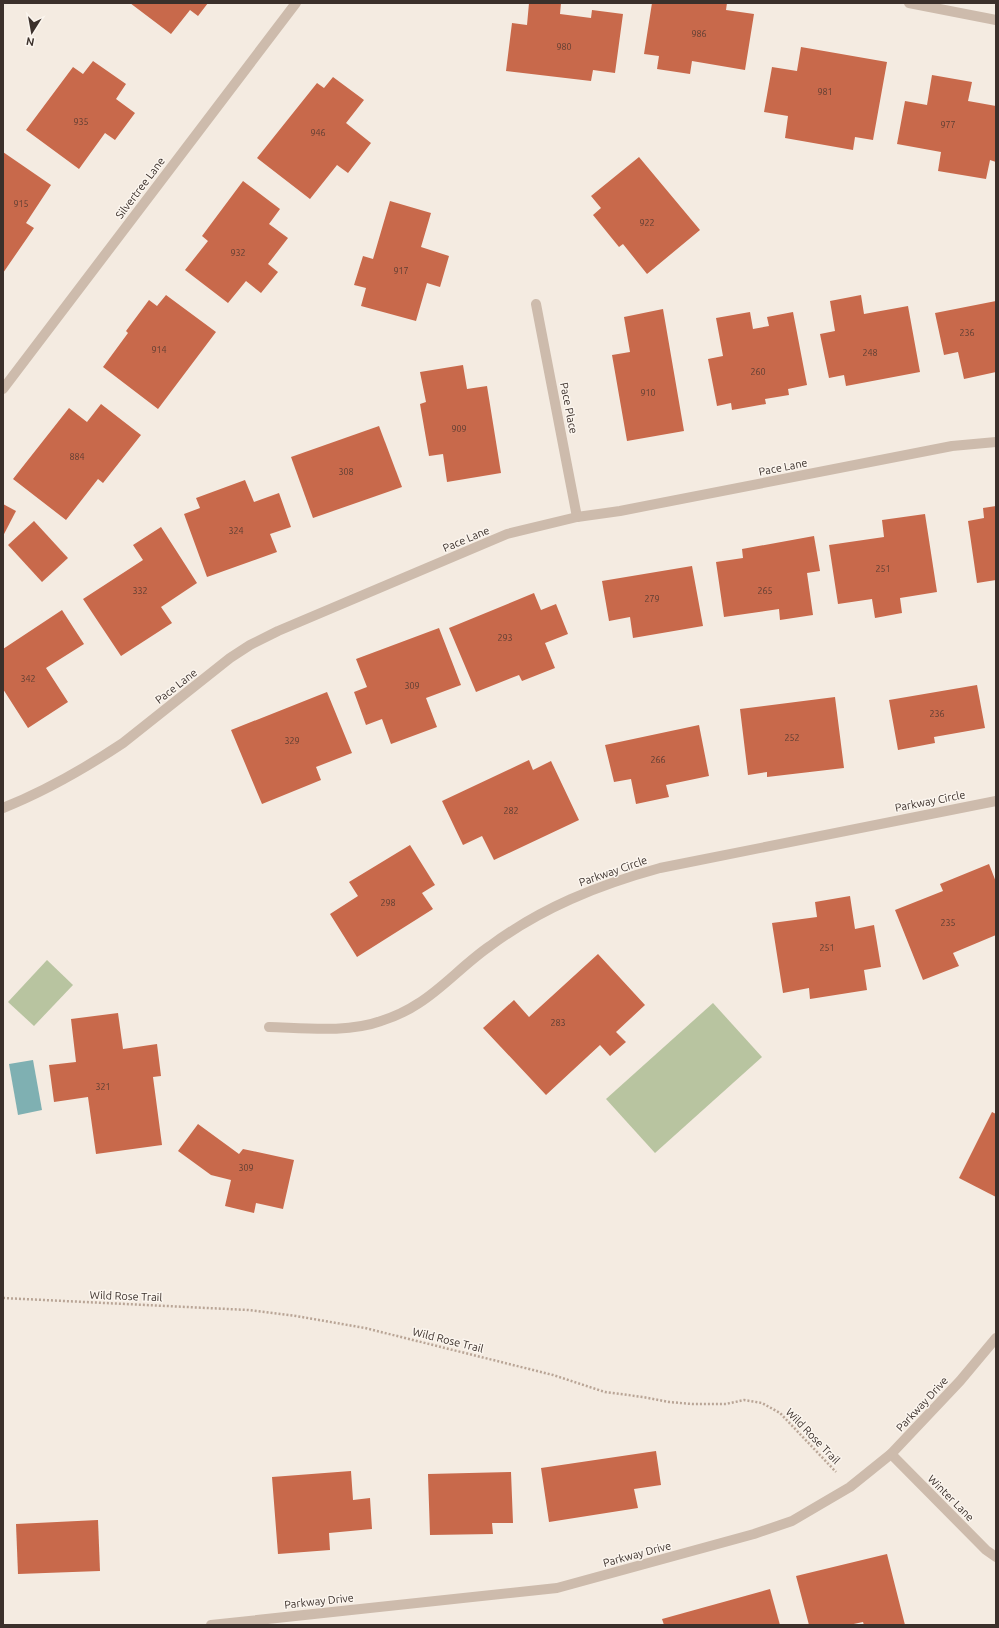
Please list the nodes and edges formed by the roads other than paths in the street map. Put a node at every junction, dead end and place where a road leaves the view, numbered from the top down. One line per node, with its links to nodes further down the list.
1 (296, 3): 5 (street, Silvertree Lane)
2 (909, 3): 3 (street)
3 (996, 20)
4 (536, 304): 7 (street, Pace Place)
5 (3, 389)
6 (996, 442): 7 (street, Pace Lane)
7 (577, 517): 9 (street, Pace Lane)
8 (996, 801): 10 (street, Parkway Circle)
9 (3, 808)
10 (269, 1028)
11 (996, 1338): 12 (street, Parkway Drive)
12 (891, 1454): 13 (street, Winter Lane); 14 (street, Parkway Drive)
13 (996, 1557)
14 (211, 1625)

